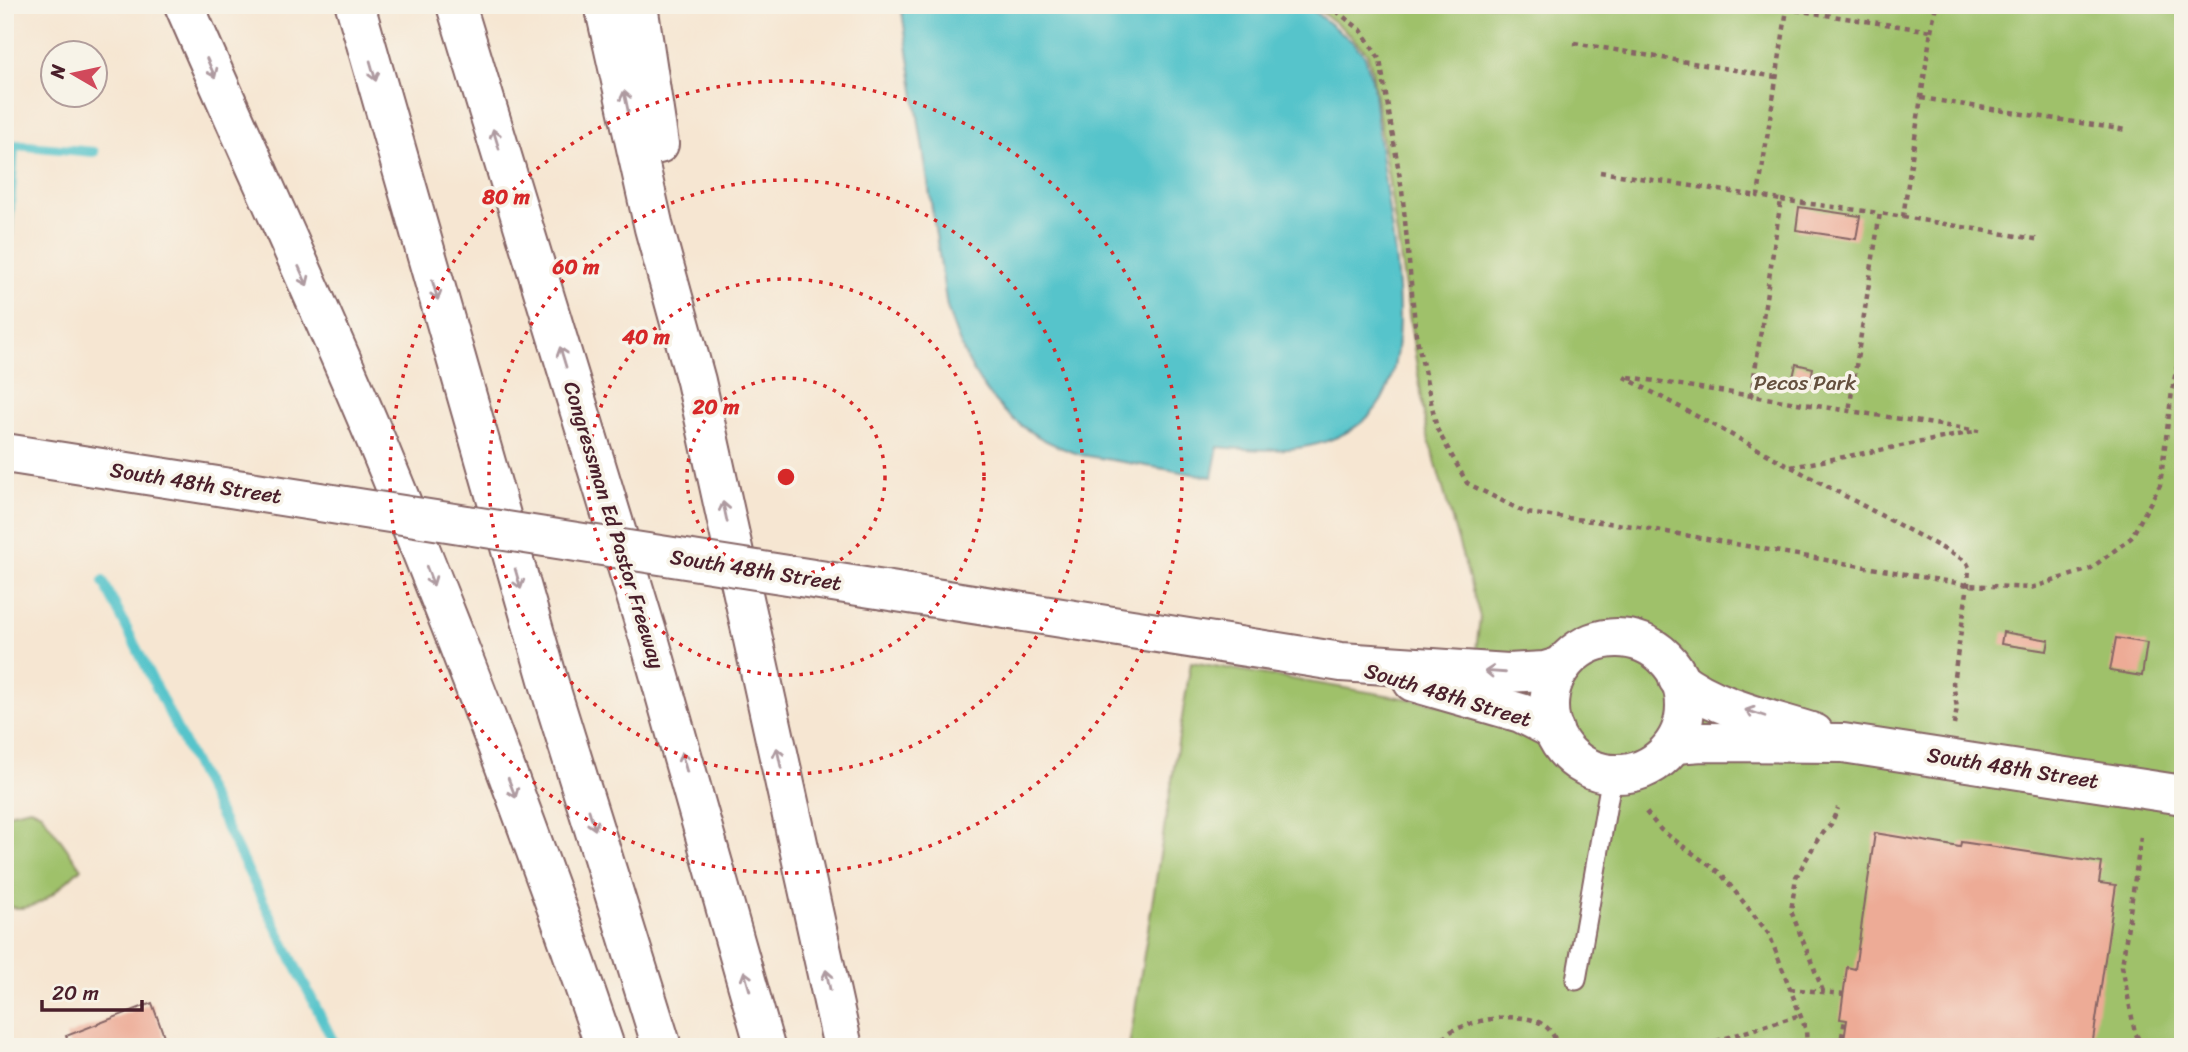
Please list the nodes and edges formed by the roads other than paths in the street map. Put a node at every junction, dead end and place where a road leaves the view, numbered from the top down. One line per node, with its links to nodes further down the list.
1 (184, 5): 17 (main road, one-way to 17)
2 (355, 5): 18 (main road, one-way to 18)
3 (456, 5): 19 (main road, Congressman Ed Pastor Freeway, one-way to 3)
4 (604, 5): 6 (main road, one-way to 4)
5 (638, 5): 6 (main road)
6 (696, 381): 20 (main road, one-way to 6)
7 (5, 453): 8 (main road, South 48th Street, bridge)
8 (1340, 662): 9 (main road, South 48th Street, one-way to 8); 11 (main road, South 48th Street)
9 (1562, 666): 10 (main road); 11 (main road)
10 (1678, 680): 12 (main road, South 48th Street, one-way to 10); 13 (main road)
11 (1553, 730): 14 (main road)
12 (1843, 743): 13 (main road, South 48th Street); 15 (main road, South 48th Street)
13 (1675, 744): 14 (main road)
14 (1612, 775): 16 (lane)
15 (2183, 795)
16 (1576, 980)
17 (605, 1047)
18 (662, 1047)
19 (765, 1047)
20 (843, 1047)

